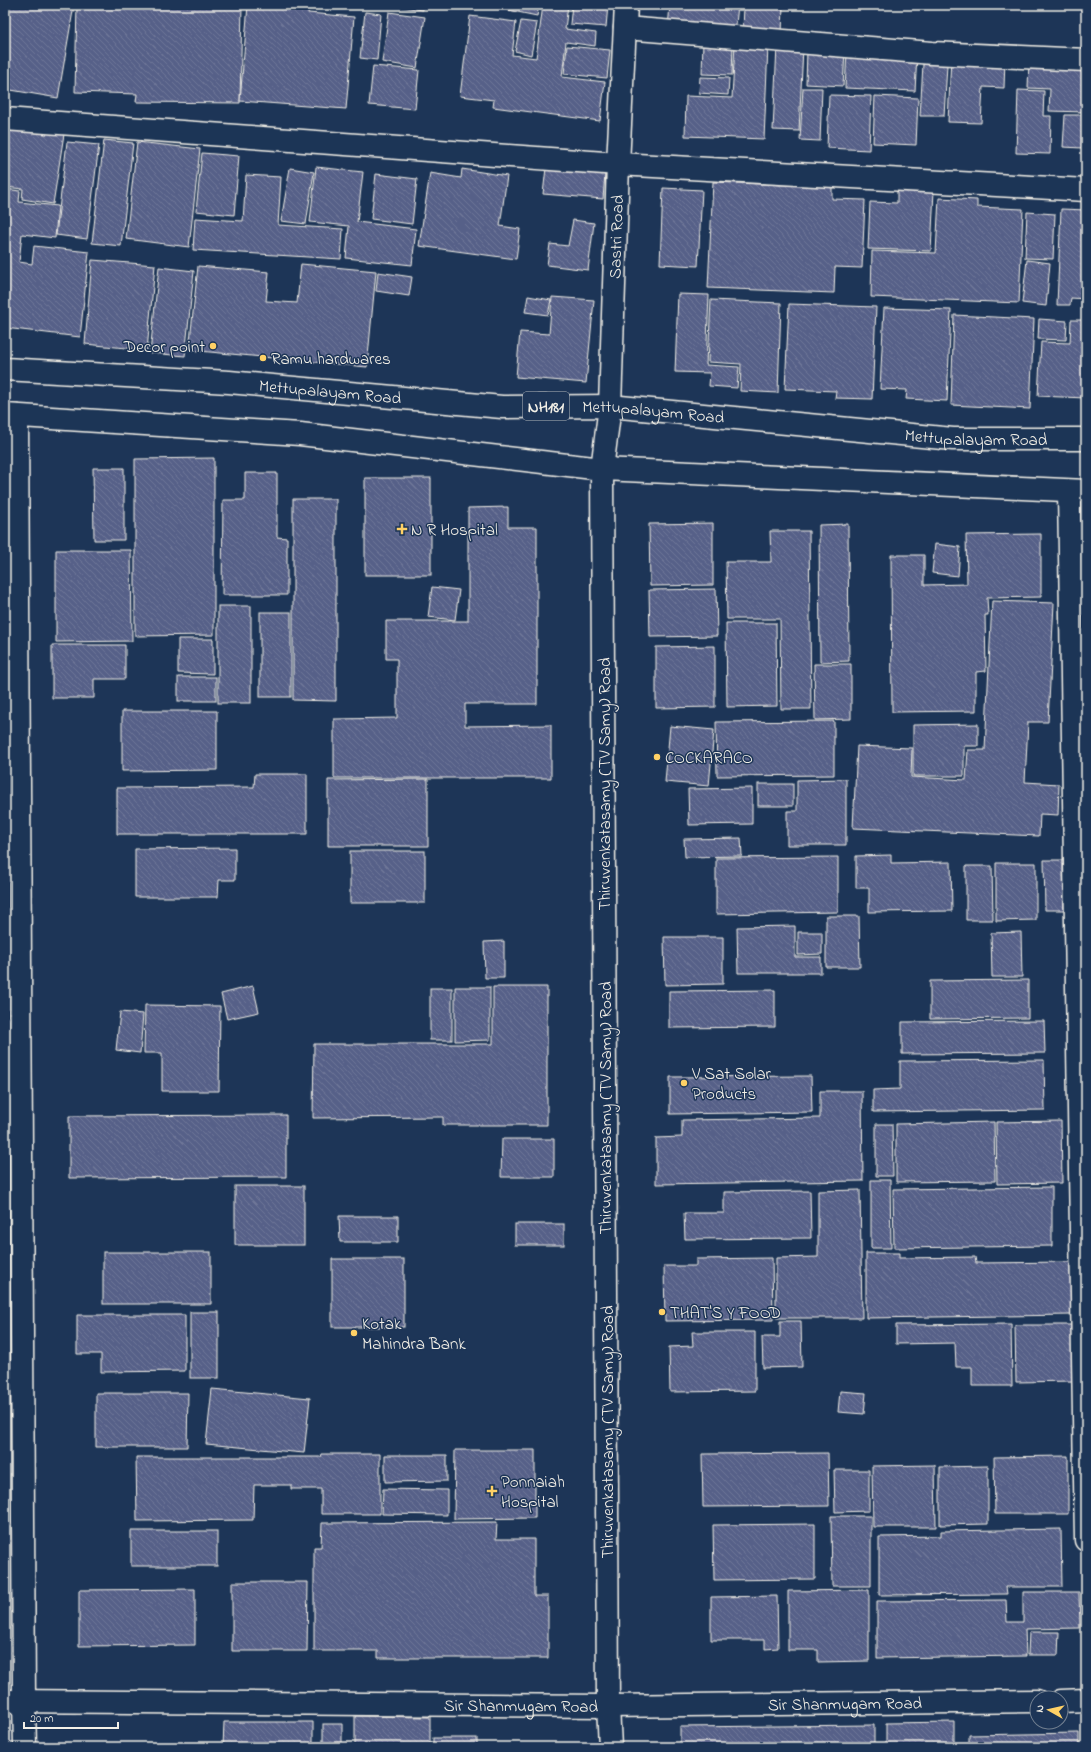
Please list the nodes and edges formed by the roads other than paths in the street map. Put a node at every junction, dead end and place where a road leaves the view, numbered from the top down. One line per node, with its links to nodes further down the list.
1 (626, 5): 2 (main road, Sastri Road)
2 (625, 28): 3 (main road); 5 (main road, Sastri Road)
3 (1086, 60)
4 (5, 119): 5 (main road)
5 (618, 164): 6 (main road); 8 (main road, Sastri Road)
6 (1086, 190)
7 (5, 369): 8 (main road, Mettupalayam Road / NH181)
8 (610, 406): 10 (main road, Mettupalayam Road / NH181); 11 (main road, Sastri Road)
9 (11, 416): 11 (main road); 17 (main road)
10 (1086, 438)
11 (602, 469): 12 (main road); 18 (main road, Thiruvenkatasamy (TV Samy) Road)
12 (1078, 491): 13 (main road)
13 (1086, 1540)
14 (1086, 1700): 16 (main road)
15 (1029, 1701): 18 (main road, Sir Shanmugam Road)
16 (1069, 1701)
17 (14, 1702): 18 (main road, Sir Shanmugam Road); 19 (main road)
18 (608, 1706): 20 (main road, Thiruvenkatasamy (TV Samy) Road)
19 (25, 1747)
20 (610, 1747)

